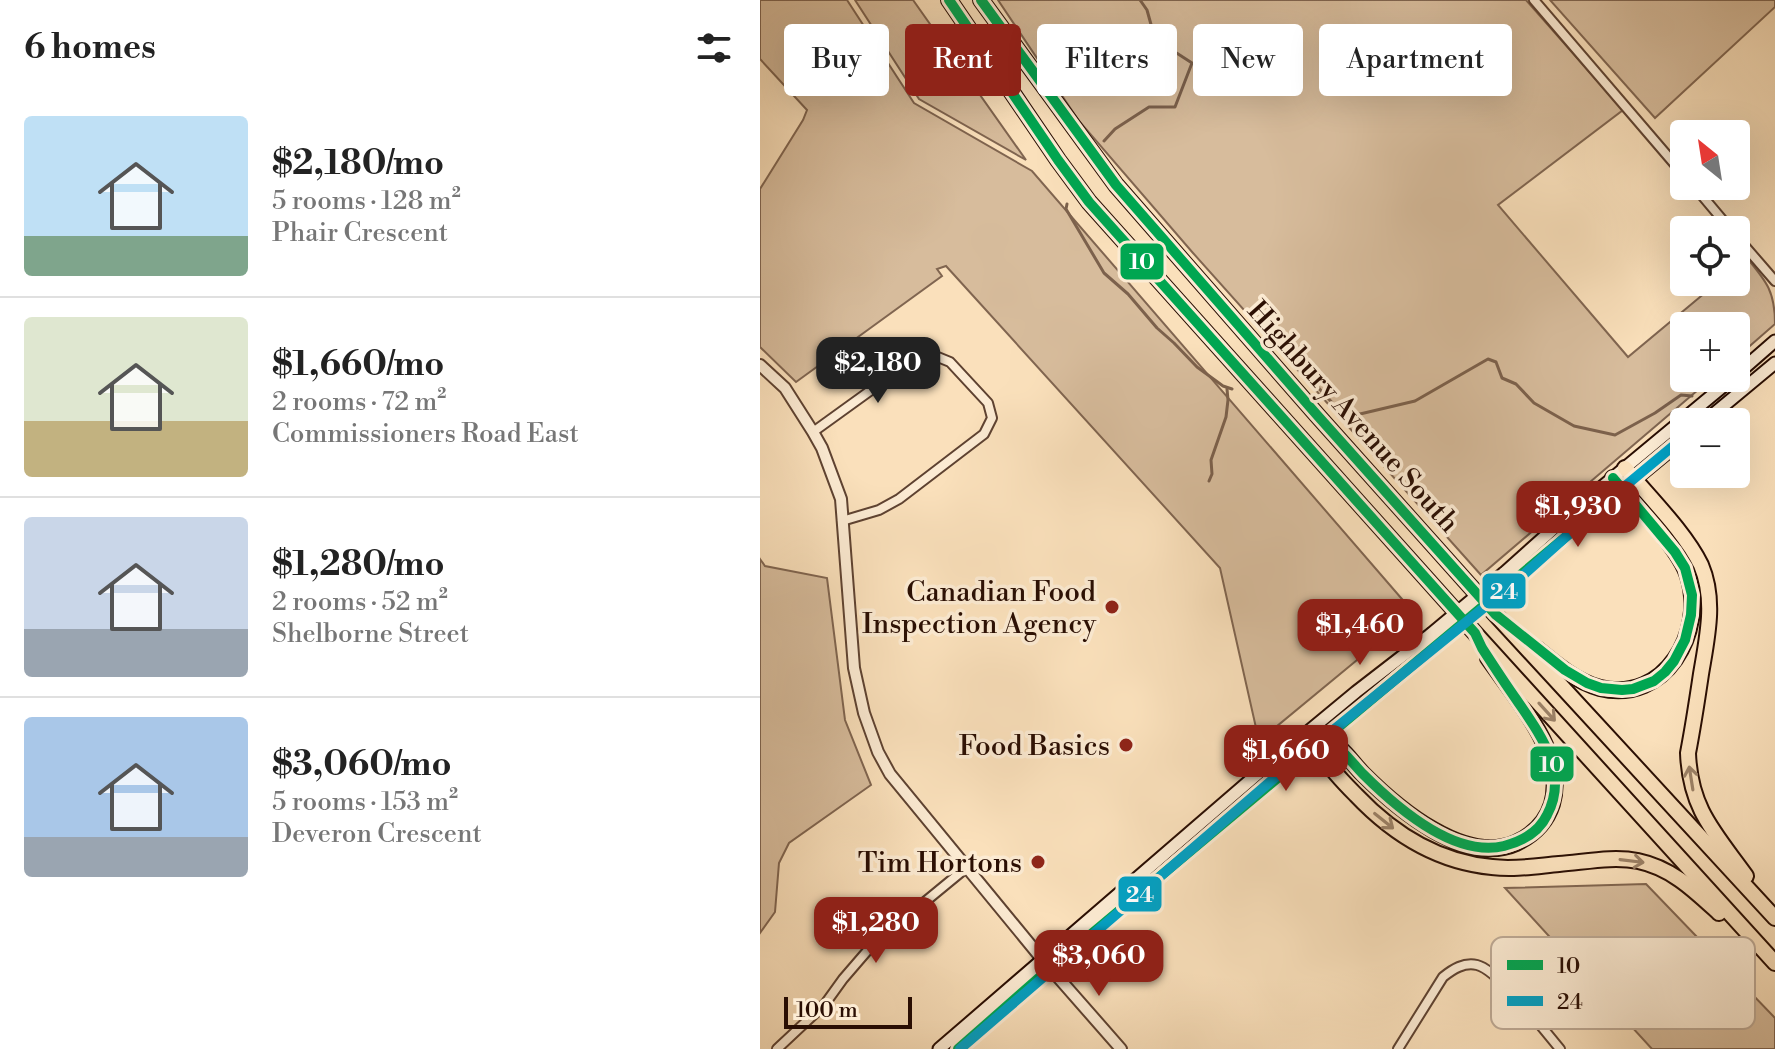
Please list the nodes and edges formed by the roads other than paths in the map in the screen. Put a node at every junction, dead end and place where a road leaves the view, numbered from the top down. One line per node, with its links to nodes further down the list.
1 (949, 0): 20 (highway, Highbury Avenue South)
2 (981, 0): 19 (highway, Highbury Avenue South)
3 (1534, 0): 4 (street)
4 (1670, 159)
5 (1706, 200): 6 (street)
6 (1719, 216)
7 (1750, 252): 8 (street)
8 (1775, 281)
9 (1775, 341): 10 (main road)
10 (1750, 362)
11 (1775, 363): 14 (main road)
12 (760, 365): 15 (street)
13 (1717, 392): 17 (main road)
14 (1721, 408)
15 (813, 432): 18 (street); 18 (street)
16 (1670, 448): 17 (main road)
17 (1624, 479): 19 (highway); 21 (main road, bridge); 23 (highway, one-way to 17)
18 (842, 521): 22 (street)
19 (1495, 614): 23 (highway, Highbury Avenue South)
20 (1475, 633): 21 (highway); 25 (highway, Highbury Avenue South, one-way to 25)
21 (1317, 734): 24 (highway, one-way to 24); 28 (main road); 30 (main road)
22 (966, 868): 28 (street); 33 (street)
23 (1775, 916)
24 (1747, 937)
25 (1752, 937)
26 (1755, 940): 29 (highway, Highbury Avenue South, one-way to 29)
27 (1755, 944): 29 (highway, one-way to 29)
28 (1042, 959): 30 (street); 34 (main road)
29 (1775, 962)
30 (1051, 969): 35 (main road); 36 (street)
31 (1491, 973): 37 (street)
32 (1542, 1029): 38 (street)
33 (777, 1049)
34 (939, 1049)
35 (958, 1049)
36 (1121, 1049)
37 (1398, 1049)
38 (1560, 1049)

